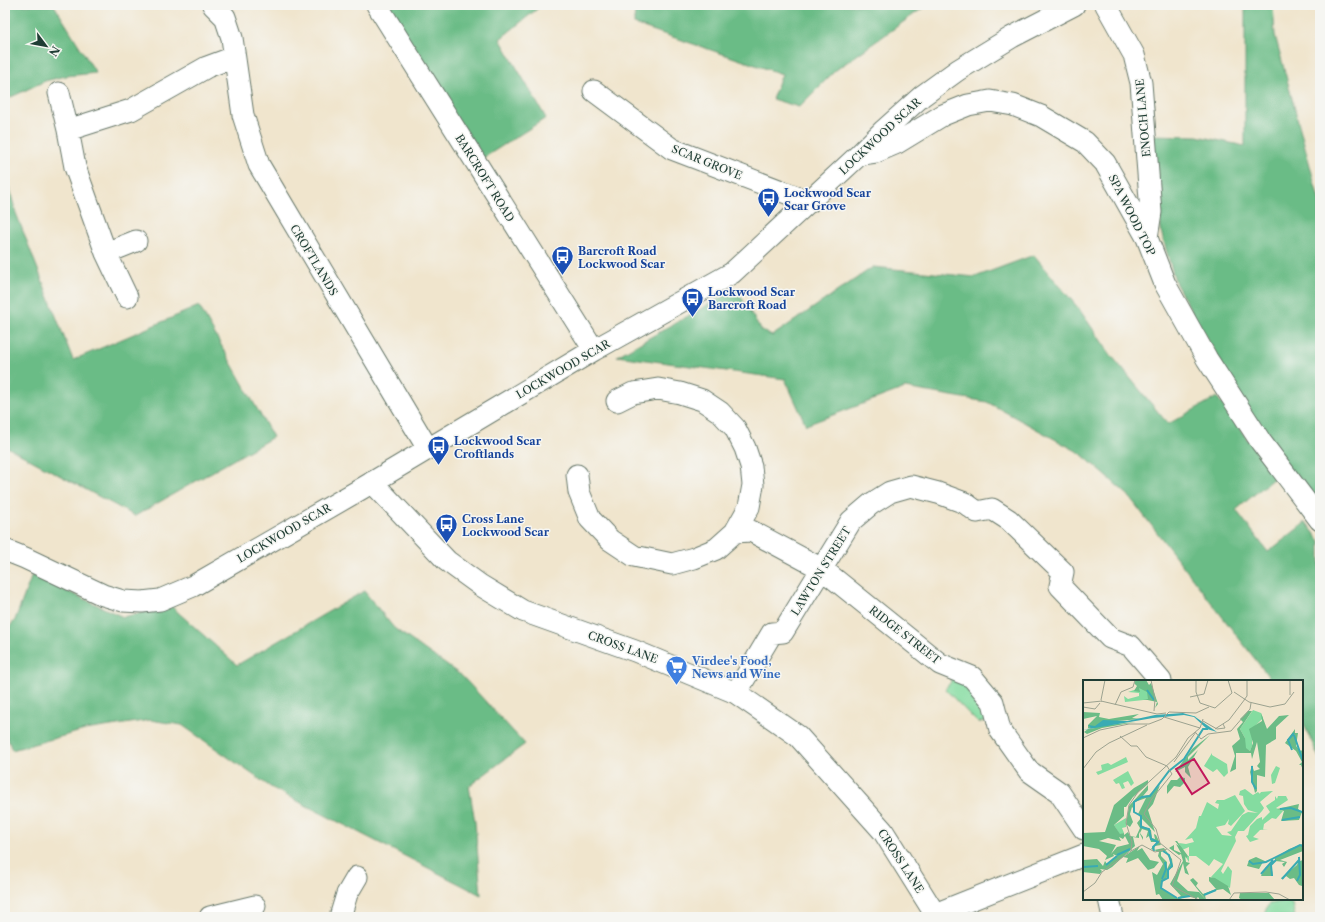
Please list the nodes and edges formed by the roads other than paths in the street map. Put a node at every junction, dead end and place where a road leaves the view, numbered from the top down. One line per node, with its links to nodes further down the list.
1 (213, 5): 5 (street, CROFTLANDS)
2 (377, 5): 15 (street, BARCROFT ROAD)
3 (1074, 5): 9 (street, LOCKWOOD SCAR)
4 (1106, 5): 11 (street, ENOCH LANE)
5 (234, 57): 8 (street); 17 (street, CROFTLANDS)
6 (594, 91): 10 (street, SCAR GROVE)
7 (59, 93): 8 (street)
8 (68, 130): 13 (street)
9 (860, 155): 10 (street, LOCKWOOD SCAR); 11 (street, SPA WOOD TOP)
10 (810, 202): 15 (street, LOCKWOOD SCAR)
11 (1147, 238): 20 (street, SPA WOOD TOP)
12 (136, 241): 13 (street)
13 (106, 253): 14 (street)
14 (127, 297)
15 (594, 350): 17 (street, LOCKWOOD SCAR)
16 (617, 401): 21 (street)
17 (428, 449): 19 (street, LOCKWOOD SCAR)
18 (578, 475): 21 (street)
19 (372, 482): 22 (street, LOCKWOOD SCAR); 25 (street, CROSS LANE)
20 (1320, 520)
21 (735, 532): 23 (street, RIDGE STREET)
22 (5, 550)
23 (822, 569): 24 (street, LAWTON STREET); 25 (street, LAWTON STREET); 26 (street, RIDGE STREET)
24 (1160, 680)
25 (736, 693): 32 (street, CROSS LANE)
26 (1083, 828)
27 (1083, 855): 32 (street)
28 (357, 877): 31 (street)
29 (1109, 900): 34 (street)
30 (255, 906): 33 (street)
31 (344, 916)
32 (935, 916)
33 (210, 917)
34 (1113, 917)

